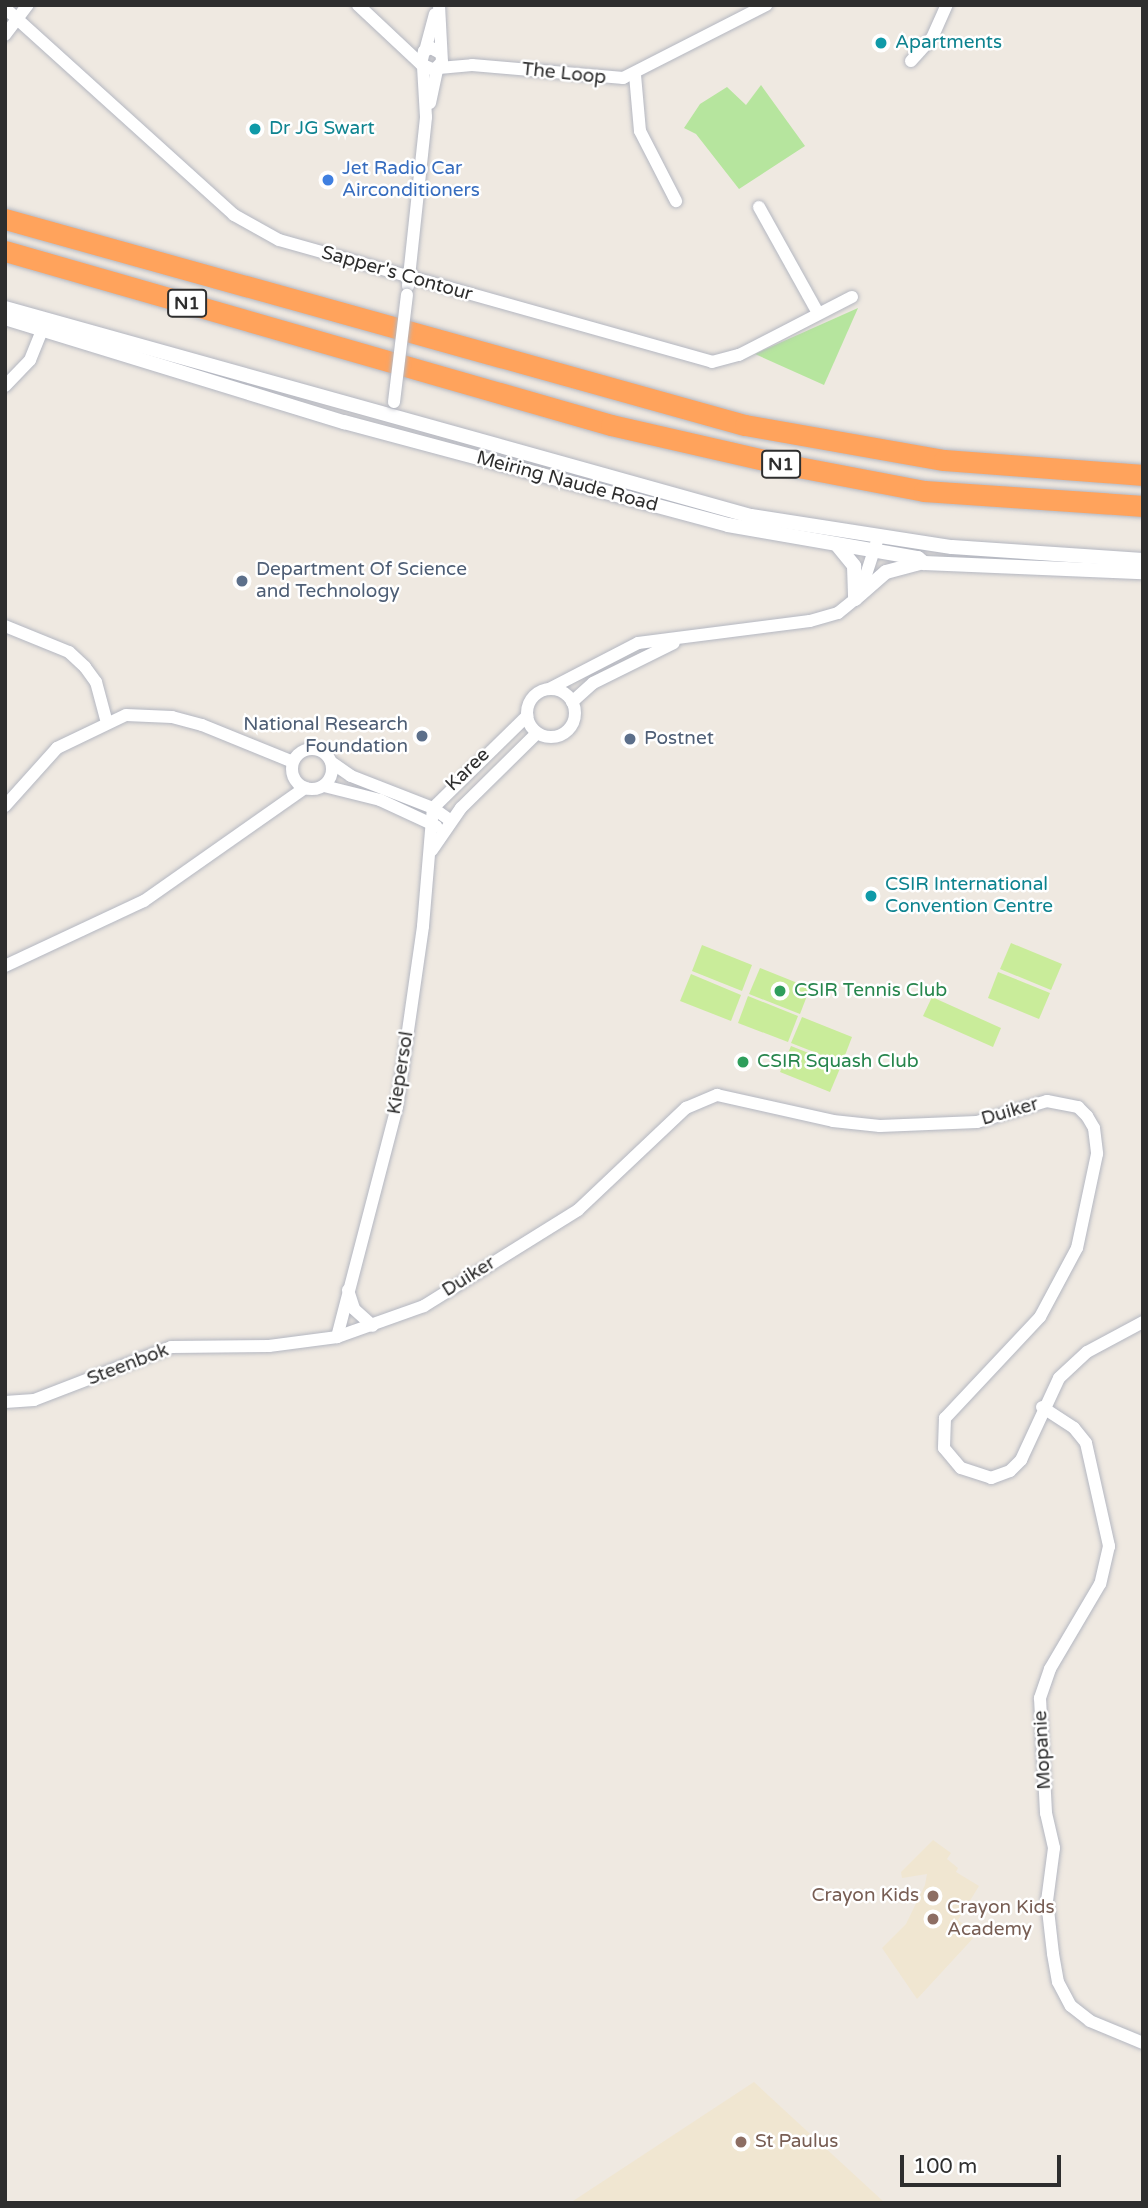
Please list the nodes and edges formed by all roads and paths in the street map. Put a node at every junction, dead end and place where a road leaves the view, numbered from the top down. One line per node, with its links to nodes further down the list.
1 (28, 5): 7 (street)
2 (358, 5): 9 (street)
3 (438, 5): 9 (street); 10 (street)
4 (765, 5): 12 (street, The Loop)
5 (947, 5): 11 (street)
6 (5, 8): 7 (street, Sapper's Contour)
7 (18, 20): 8 (street); 18 (street, Sapper's Contour)
8 (5, 35)
9 (423, 58): 10 (street); 10 (street); 13 (street)
10 (439, 61): 12 (street, The Loop); 13 (street)
11 (911, 61)
12 (635, 75): 14 (street)
13 (426, 117): 18 (street)
14 (676, 201)
15 (759, 207): 21 (street)
16 (5, 219): 27 (highway, N1)
17 (5, 251): 28 (highway, N1)
18 (409, 278): 21 (street, Sapper's Contour); 25 (street, bridge)
19 (852, 297): 21 (street, Sapper's Contour)
20 (5, 308): 23 (street, Meiring Naude Road)
21 (818, 313)
22 (5, 318): 23 (street, Meiring Naude Road)
23 (45, 324): 24 (street); 25 (street, Meiring Naude Road); 26 (street, Meiring Naude Road)
24 (5, 386)
25 (393, 409): 26 (street); 29 (street, Meiring Naude Road)
26 (388, 435): 30 (street, Meiring Naude Road)
27 (1143, 475)
28 (1143, 506)
29 (876, 545): 30 (street, Meiring Naude Road); 31 (street, Meiring Naude Road); 32 (street, Meiring Naude Road); 34 (street)
30 (838, 546): 34 (street)
31 (1143, 560)
32 (924, 563): 33 (street, Meiring Naude Road); 34 (street)
33 (1143, 572)
34 (855, 598): 36 (street)
35 (5, 626): 42 (street)
36 (680, 639): 37 (street); 38 (street)
37 (606, 656): 38 (street); 39 (street)
38 (615, 671): 40 (street)
39 (549, 689): 40 (street); 41 (street)
40 (572, 702): 43 (street)
41 (527, 716): 43 (street); 51 (street, Karee)
42 (107, 723): 44 (street); 49 (street)
43 (537, 733): 53 (street, Karee)
44 (293, 762): 45 (street); 46 (street)
45 (331, 762): 47 (street); 51 (street, Karee)
46 (294, 778): 48 (street); 50 (street)
47 (324, 786): 48 (street); 52 (street)
48 (305, 788): 50 (street)
49 (5, 806)
50 (280, 808): 55 (street)
51 (433, 808): 52 (street); 53 (street)
52 (429, 823): 53 (street); 54 (street)
53 (447, 825): 54 (street, Karee)
54 (431, 850): 56 (street, Kiepersol)
55 (5, 966)
56 (348, 1290): 58 (street); 59 (street, Kiepersol)
57 (1143, 1322): 61 (street, Duiker)
58 (373, 1326): 59 (street, Duiker); 61 (street, Duiker)
59 (337, 1337): 60 (street, Steenbok)
60 (5, 1402)
61 (1042, 1407): 62 (street, Mopanie)
62 (1143, 2043)

